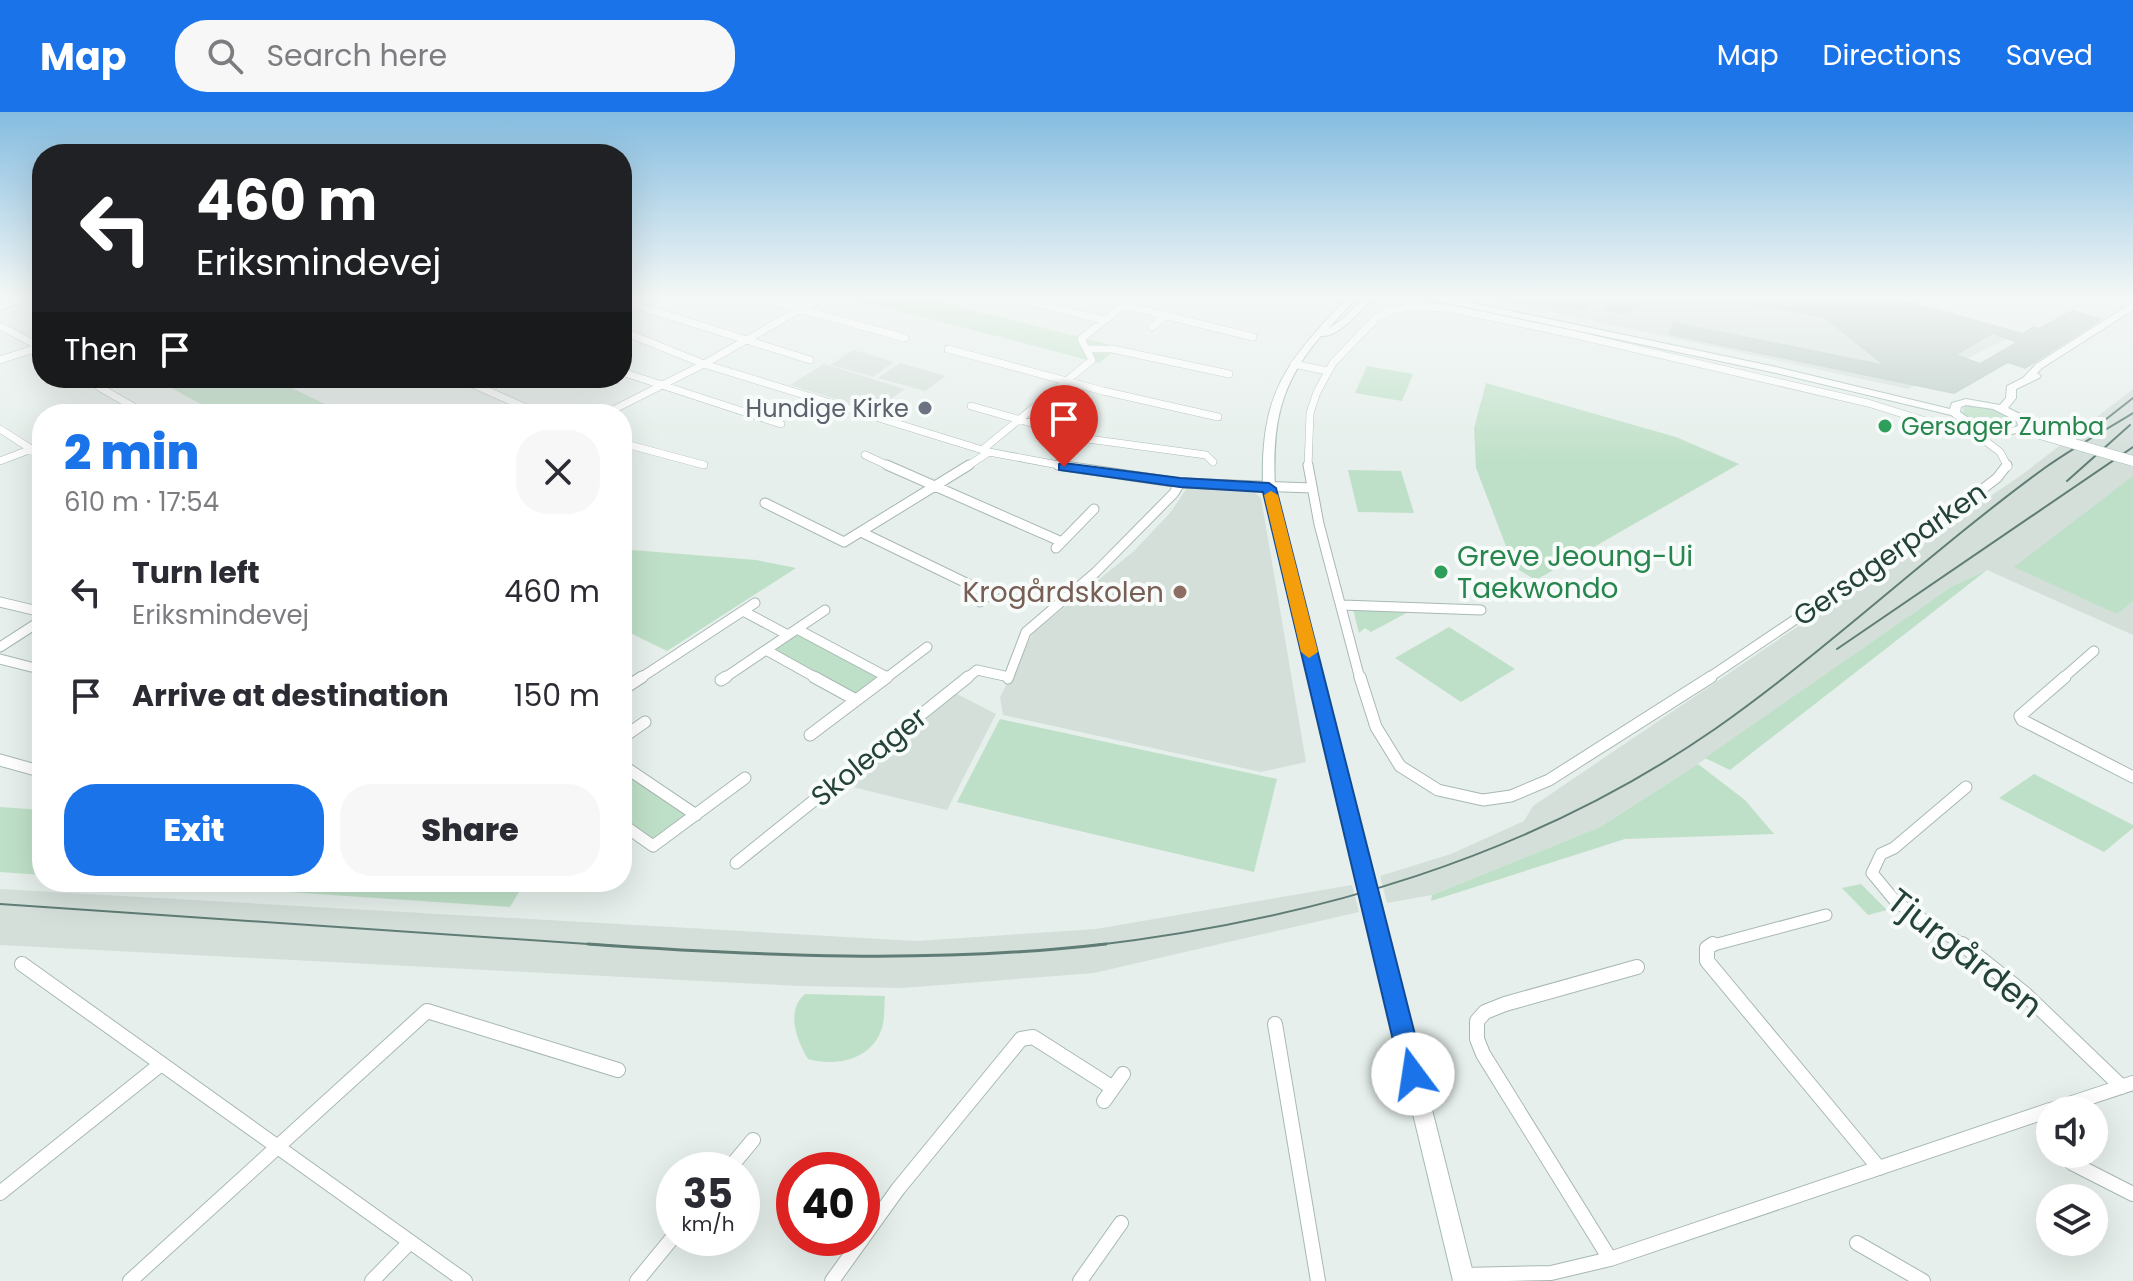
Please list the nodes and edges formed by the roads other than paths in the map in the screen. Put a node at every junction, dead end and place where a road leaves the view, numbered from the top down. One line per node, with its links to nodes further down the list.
1 (29, 352): 14 (street)
2 (673, 352): 16 (street)
3 (726, 352): 16 (street)
4 (781, 352): 15 (street)
5 (957, 352): 21 (street)
6 (1089, 352): 21 (street)
7 (1124, 352): 19 (street)
8 (1305, 352): 17 (street)
9 (1344, 352): 18 (street, Gersagerparken)
10 (1653, 352): 56 (street, Gersagerparken)
11 (1689, 352): 30 (street)
12 (1719, 352): 30 (street)
13 (2063, 352): 29 (street)
14 (0, 360)
15 (810, 360)
16 (704, 364): 22 (street); 39 (street)
17 (1294, 364): 18 (street); 48 (street)
18 (1327, 371): 49 (street, Gersagerparken)
19 (1229, 374)
20 (632, 376): 22 (street)
21 (1066, 381): 31 (street); 32 (street)
22 (662, 387): 27 (street); 33 (street)
23 (101, 388): 25 (street)
24 (482, 388): 26 (street)
25 (128, 404)
26 (518, 404)
27 (626, 404)
28 (971, 406): 32 (street)
29 (2003, 408): 30 (street); 34 (street)
30 (1956, 409): 34 (street)
31 (1218, 417)
32 (1019, 420): 39 (street); 44 (street)
33 (781, 424)
34 (2022, 426): 36 (street)
35 (0, 429): 38 (street)
36 (2041, 431): 40 (street); 43 (street, bridge)
37 (632, 446): 45 (street)
38 (31, 449): 42 (street)
39 (986, 451): 46 (street); 47 (street)
40 (2133, 454)
41 (865, 455): 47 (street)
42 (0, 461)
43 (2133, 461)
44 (1213, 462)
45 (704, 465)
46 (1180, 483): 48 (street); 84 (street, Skoleager)
47 (935, 486): 51 (street); 52 (street)
48 (1269, 488): 49 (street); 107 (street, bridge)
49 (1312, 488): 56 (street, Gersagerparken)
50 (765, 503): 52 (street)
51 (1094, 509)
52 (861, 532): 54 (street)
53 (0, 602): 57 (street)
54 (980, 602)
55 (755, 603): 60 (street)
56 (1342, 605): 59 (street)
57 (32, 610)
58 (825, 610): 62 (street)
59 (1481, 610)
60 (743, 611): 62 (street); 71 (street)
61 (32, 626): 63 (street)
62 (792, 632): 65 (street); 69 (street)
63 (0, 647)
64 (927, 647): 69 (street)
65 (766, 650): 70 (street); 72 (street)
66 (2094, 651): 79 (street)
67 (0, 659): 68 (street)
68 (31, 667)
69 (887, 677): 72 (street)
70 (721, 680)
71 (632, 683)
72 (856, 700): 75 (street)
73 (645, 722): 74 (street)
74 (632, 731)
75 (810, 735)
76 (0, 760): 77 (street)
77 (32, 769)
78 (632, 772): 82 (street)
79 (2133, 777)
80 (745, 778): 82 (street)
81 (1966, 787): 92 (street, Tjurgården)
82 (696, 815): 83 (street)
83 (632, 831)
84 (736, 863)
85 (1826, 915): 98 (street)
86 (22, 964): 89 (street)
87 (1637, 967): 106 (street)
88 (1275, 1024): 114 (street)
89 (161, 1064): 96 (street); 100 (street)
90 (618, 1070): 96 (street)
91 (1123, 1074): 112 (street)
92 (2127, 1085): 93 (street, Tjurgården)
93 (2094, 1096)
94 (2036, 1115): 98 (street, Tjurgården)
95 (753, 1140): 97 (street)
96 (278, 1145): 103 (street); 108 (street)
97 (743, 1152)
98 (1879, 1168): 106 (street, Tjurgården)
99 (2082, 1168): 101 (street)
100 (0, 1193)
101 (2133, 1194)
102 (1121, 1223): 113 (street)
103 (410, 1242): 109 (street); 110 (street)
104 (1857, 1243): 115 (street)
105 (658, 1256): 111 (street)
106 (1610, 1259): 107 (street, Tjurgården)
107 (1463, 1278)
108 (130, 1281)
109 (372, 1281)
110 (465, 1281)
111 (637, 1281)
112 (832, 1281)
113 (1080, 1281)
114 (1318, 1281)
115 (1923, 1281)

